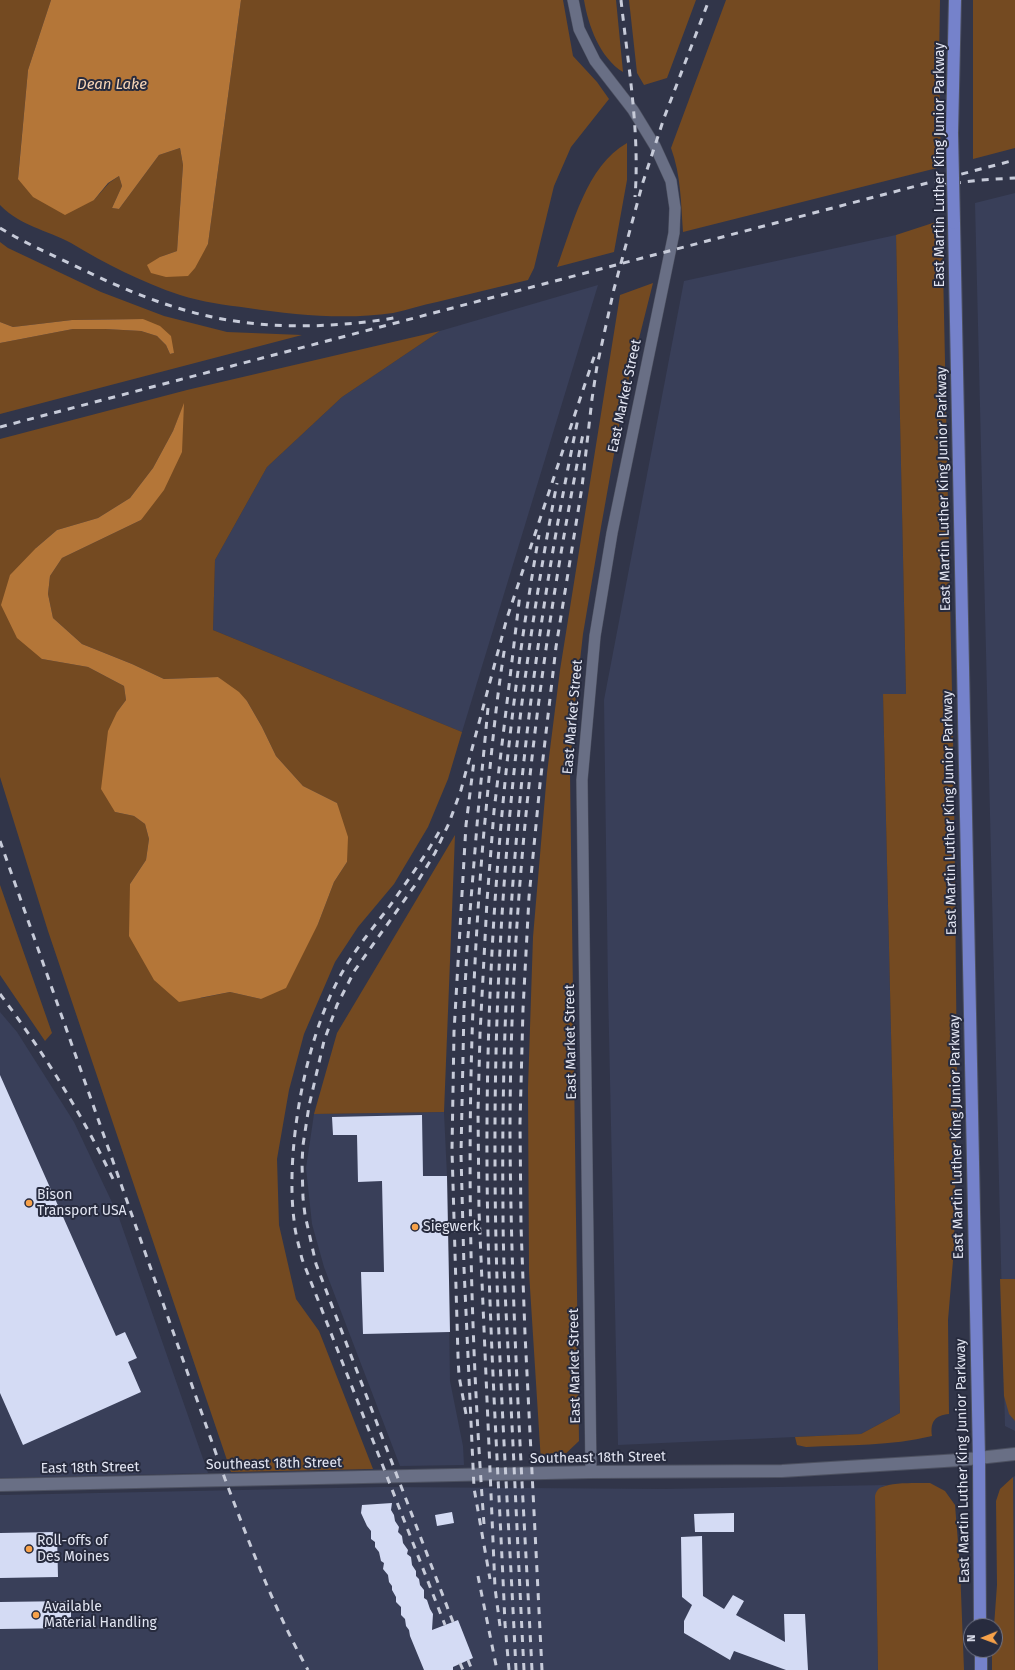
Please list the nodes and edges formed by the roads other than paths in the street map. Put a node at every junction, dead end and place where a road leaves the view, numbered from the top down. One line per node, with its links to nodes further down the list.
1 (573, 0): 5 (street, East Market Street)
2 (955, 0): 4 (main road, East Martin Luther King Junior Parkway, bridge)
3 (1015, 1454): 4 (street, Southeast 18th Street)
4 (979, 1458): 5 (street, Southeast 18th Street); 8 (main road, East Martin Luther King Junior Parkway)
5 (591, 1472): 6 (street, Southeast 18th Street)
6 (180, 1480): 7 (street, East 18th Street)
7 (0, 1485)
8 (980, 1618)
9 (980, 1658): 10 (main road)
10 (981, 1670)

